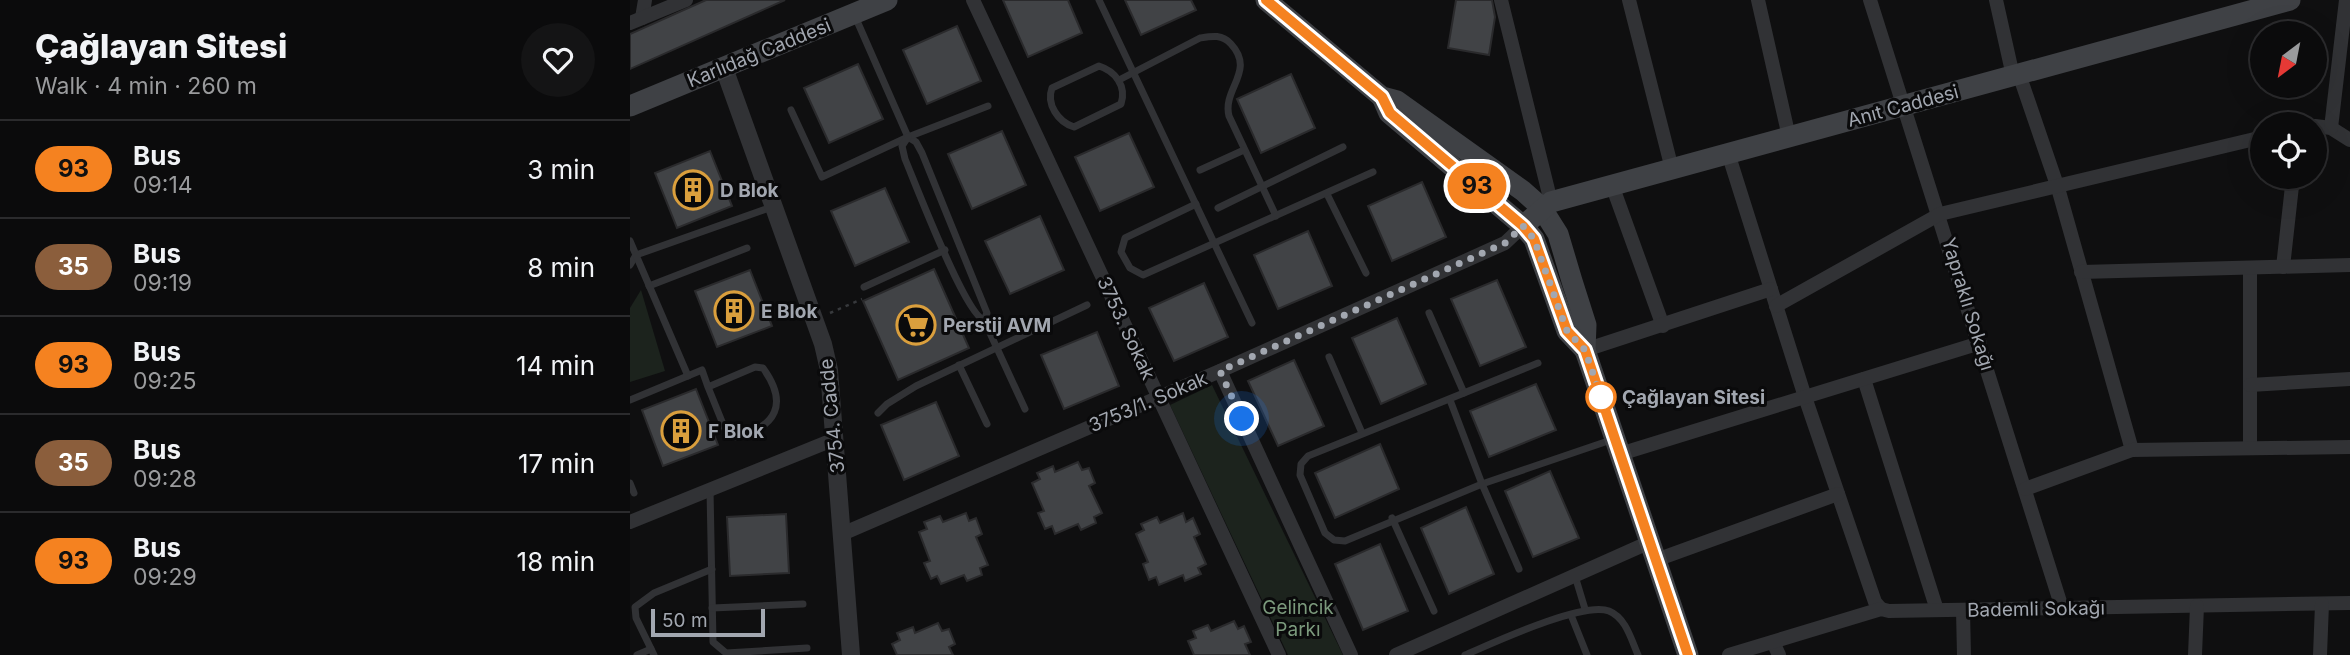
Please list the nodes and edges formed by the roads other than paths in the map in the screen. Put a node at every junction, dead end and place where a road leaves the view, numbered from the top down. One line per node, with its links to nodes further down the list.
1 (645, 0): 15 (street)
2 (687, 0): 15 (street)
3 (887, 0): 14 (main road, Karlıdağ Caddesi)
4 (973, 0): 83 (street, 3753. Sokak)
5 (1099, 0): 17 (lane)
6 (1266, 0): 20 (main road)
7 (1502, 0): 44 (street)
8 (1629, 0): 34 (street)
9 (1758, 0): 28 (street)
10 (1870, 0): 23 (street, Yapraklı Sokağı)
11 (1996, 0): 18 (street)
12 (2290, 0): 18 (main road, Anıt Caddesi)
13 (2346, 0): 26 (street)
14 (854, 14): 16 (main road, Karlıdağ Caddesi); 27 (lane)
15 (636, 21)
16 (724, 68): 21 (main road, Karlıdağ Caddesi); 43 (street, 3754. Cadde)
17 (1131, 74): 19 (lane); 32 (lane); 42 (lane)
18 (2016, 75): 23 (main road, Anıt Caddesi); 39 (street)
19 (1119, 80): 19 (lane)
20 (1382, 97): 44 (main road); 48 (main road)
21 (630, 106)
22 (988, 106): 27 (lane)
23 (1902, 106): 28 (main road, Anıt Caddesi); 46 (street, Yapraklı Sokağı)
24 (791, 110): 27 (lane)
25 (2327, 128): 26 (street)
26 (2331, 128): 29 (street)
27 (908, 137): 52 (lane); 66 (lane)
28 (1789, 137): 33 (main road, Anıt Caddesi)
29 (2350, 140)
30 (2250, 141): 39 (street)
31 (1343, 147): 38 (lane)
32 (1244, 150): 35 (lane); 38 (lane)
33 (1728, 153): 34 (main road, Anıt Caddesi); 62 (street)
34 (1672, 169): 37 (main road, Anıt Caddesi)
35 (1200, 170)
36 (1373, 172): 41 (lane)
37 (1612, 185): 44 (main road, Anıt Caddesi); 68 (street)
38 (1263, 186): 45 (lane); 47 (lane)
39 (2057, 188): 46 (street); 58 (street)
40 (2292, 189): 56 (street)
41 (1327, 194): 47 (lane); 59 (lane)
42 (1196, 204): 50 (lane); 50 (lane)
43 (774, 206): 53 (lane); 90 (street, 3754. Cadde)
44 (1547, 206): 48 (main road, Anıt Caddesi); 71 (main road)
45 (1218, 208)
46 (1940, 214): 64 (street); 69 (street, Yapraklı Sokağı)
47 (1276, 216): 50 (lane)
48 (1523, 226): 71 (main road); 75 (street, 3753/1. Sokak)
49 (630, 241): 53 (lane)
50 (1215, 244): 67 (lane)
51 (747, 248): 60 (lane)
52 (944, 250): 61 (lane); 66 (lane)
53 (636, 255): 54 (lane); 60 (lane)
54 (630, 265)
55 (2350, 265): 56 (street)
56 (2283, 267): 57 (street)
57 (2250, 268): 58 (street); 79 (street)
58 (2081, 272): 94 (street)
59 (1366, 273)
60 (649, 286): 76 (lane)
61 (864, 287)
62 (1771, 289): 64 (street); 68 (street)
63 (1087, 304): 70 (lane)
64 (1776, 306): 82 (street)
65 (1429, 313): 81 (lane)
66 (984, 320): 70 (lane)
67 (1252, 323)
68 (1662, 326): 71 (street)
69 (1980, 343): 77 (street); 97 (street, Yapraklı Sokağı)
70 (997, 347): 74 (lane); 86 (lane)
71 (1585, 350): 91 (main road)
72 (1329, 357): 89 (lane)
73 (1538, 363): 81 (lane)
74 (959, 365): 87 (lane); 88 (lane)
75 (1220, 371): 83 (street, 3753/1. Sokak); 126 (street)
76 (688, 376): 80 (lane); 84 (lane)
77 (1864, 379): 82 (street); 116 (street)
78 (2350, 379): 79 (street)
79 (2250, 385): 93 (street)
80 (708, 387): 80 (lane)
81 (1464, 393): 85 (lane)
82 (1805, 397): 91 (street); 100 (street)
83 (1158, 398): 103 (street, 3753/1. Sokak); 125 (street, 3753. Sokak)
84 (630, 400)
85 (1450, 400): 89 (lane); 96 (lane)
86 (1025, 409)
87 (878, 413)
88 (987, 424)
89 (1362, 433): 101 (lane)
90 (835, 439): 98 (street); 103 (street, 3754. Cadde)
91 (1618, 446): 96 (lane); 104 (main road)
92 (2350, 447): 93 (street)
93 (2250, 448): 94 (street)
94 (2132, 450): 97 (street)
95 (630, 482): 99 (lane)
96 (1482, 484): 101 (lane); 106 (lane)
97 (2025, 488): 113 (street, Yapraklı Sokağı)
98 (710, 489): 102 (street); 105 (lane)
99 (634, 493)
100 (1838, 494): 104 (street); 115 (street)
101 (1392, 519): 118 (lane)
102 (630, 522)
103 (842, 534): 124 (street, 3754. Cadde)
104 (1653, 551): 107 (street); 131 (main road)
105 (712, 569): 112 (lane); 122 (lane)
106 (1519, 569)
107 (1574, 576): 114 (lane); 127 (street)
108 (2350, 603): 110 (street, Bademli Sokağı)
109 (803, 604): 112 (lane)
110 (2322, 604): 111 (street, Bademli Sokağı); 135 (street)
111 (2197, 606): 113 (street, Bademli Sokağı); 134 (street)
112 (712, 608): 120 (lane)
113 (2062, 608): 117 (street, Bademli Sokağı)
114 (1585, 609): 119 (lane); 130 (lane)
115 (1881, 609): 116 (street, Bademli Sokağı); 121 (street, Bademli Sokağı)
116 (1937, 610): 117 (street, Bademli Sokağı)
117 (1963, 610): 133 (street)
118 (1434, 611)
119 (1571, 615): 128 (lane); 129 (lane)
120 (807, 648)
121 (1776, 648): 132 (street, Bademli Sokağı)
122 (653, 652): 123 (lane)
123 (638, 655)
124 (851, 655)
125 (1279, 655)
126 (1351, 655)
127 (1396, 655)
128 (1465, 655)
129 (1587, 655)
130 (1638, 655)
131 (1688, 655)
132 (1729, 655)
133 (1964, 655)
134 (2195, 655)
135 (2320, 655)

